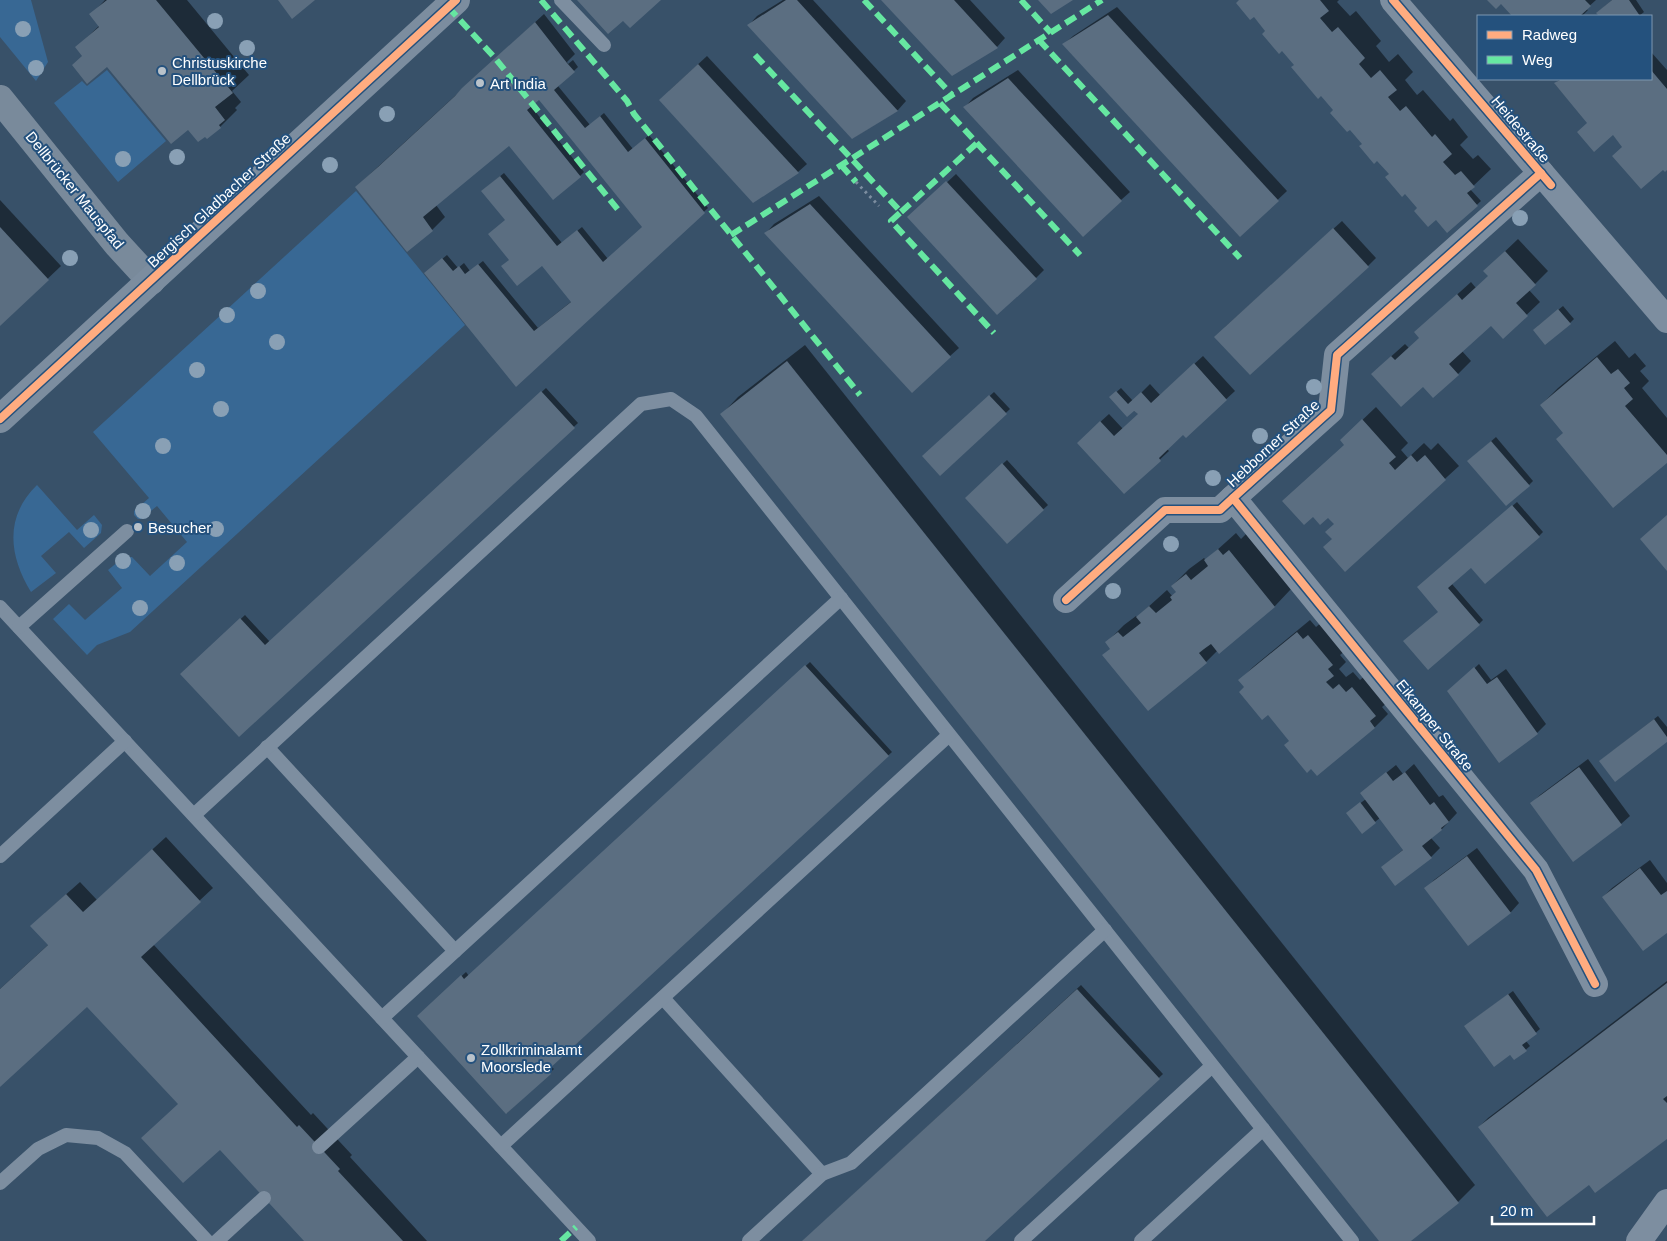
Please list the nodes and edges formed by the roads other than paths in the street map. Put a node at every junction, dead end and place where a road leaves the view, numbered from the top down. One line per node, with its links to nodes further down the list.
1 (561, 0): 4 (lane)
2 (1393, 0): 6 (street, Heidestraße)
3 (452, 1): 7 (main road, Bergisch Gladbacher Straße)
4 (604, 45)
5 (0, 99): 7 (main road, Dellbrücker Mauspfad)
6 (1541, 173): 8 (street, Heidestraße); 10 (street, Hebborner Straße)
7 (151, 281): 9 (main road, Bergisch Gladbacher Straße)
8 (1667, 320)
9 (0, 419)
10 (1233, 498): 13 (street, Hebborner Straße); 23 (street, Eikamper Straße)
11 (127, 530): 15 (lane)
12 (841, 598): 16 (lane); 18 (lane); 22 (lane)
13 (1066, 600)
14 (0, 606): 15 (lane)
15 (18, 626): 17 (lane)
16 (949, 735): 21 (lane); 24 (lane)
17 (125, 741): 19 (lane); 20 (lane)
18 (267, 747): 19 (lane); 22 (lane)
19 (194, 815): 25 (lane)
20 (0, 856)
21 (1105, 930): 27 (lane); 31 (lane)
22 (455, 951): 25 (lane)
23 (1595, 984)
24 (663, 998): 29 (lane); 31 (lane)
25 (382, 1018): 26 (lane)
26 (418, 1057): 29 (lane); 30 (lane)
27 (1212, 1066): 28 (lane); 39 (lane)
28 (1263, 1129): 40 (lane); 41 (lane)
29 (501, 1146): 37 (lane)
30 (319, 1147)
31 (822, 1174): 38 (lane)
32 (0, 1184): 35 (lane)
33 (264, 1198): 36 (lane)
34 (1667, 1202): 42 (street)
35 (207, 1241)
36 (217, 1241)
37 (589, 1241)
38 (749, 1241)
39 (1021, 1241)
40 (1141, 1241)
41 (1352, 1241)
42 (1639, 1241)

